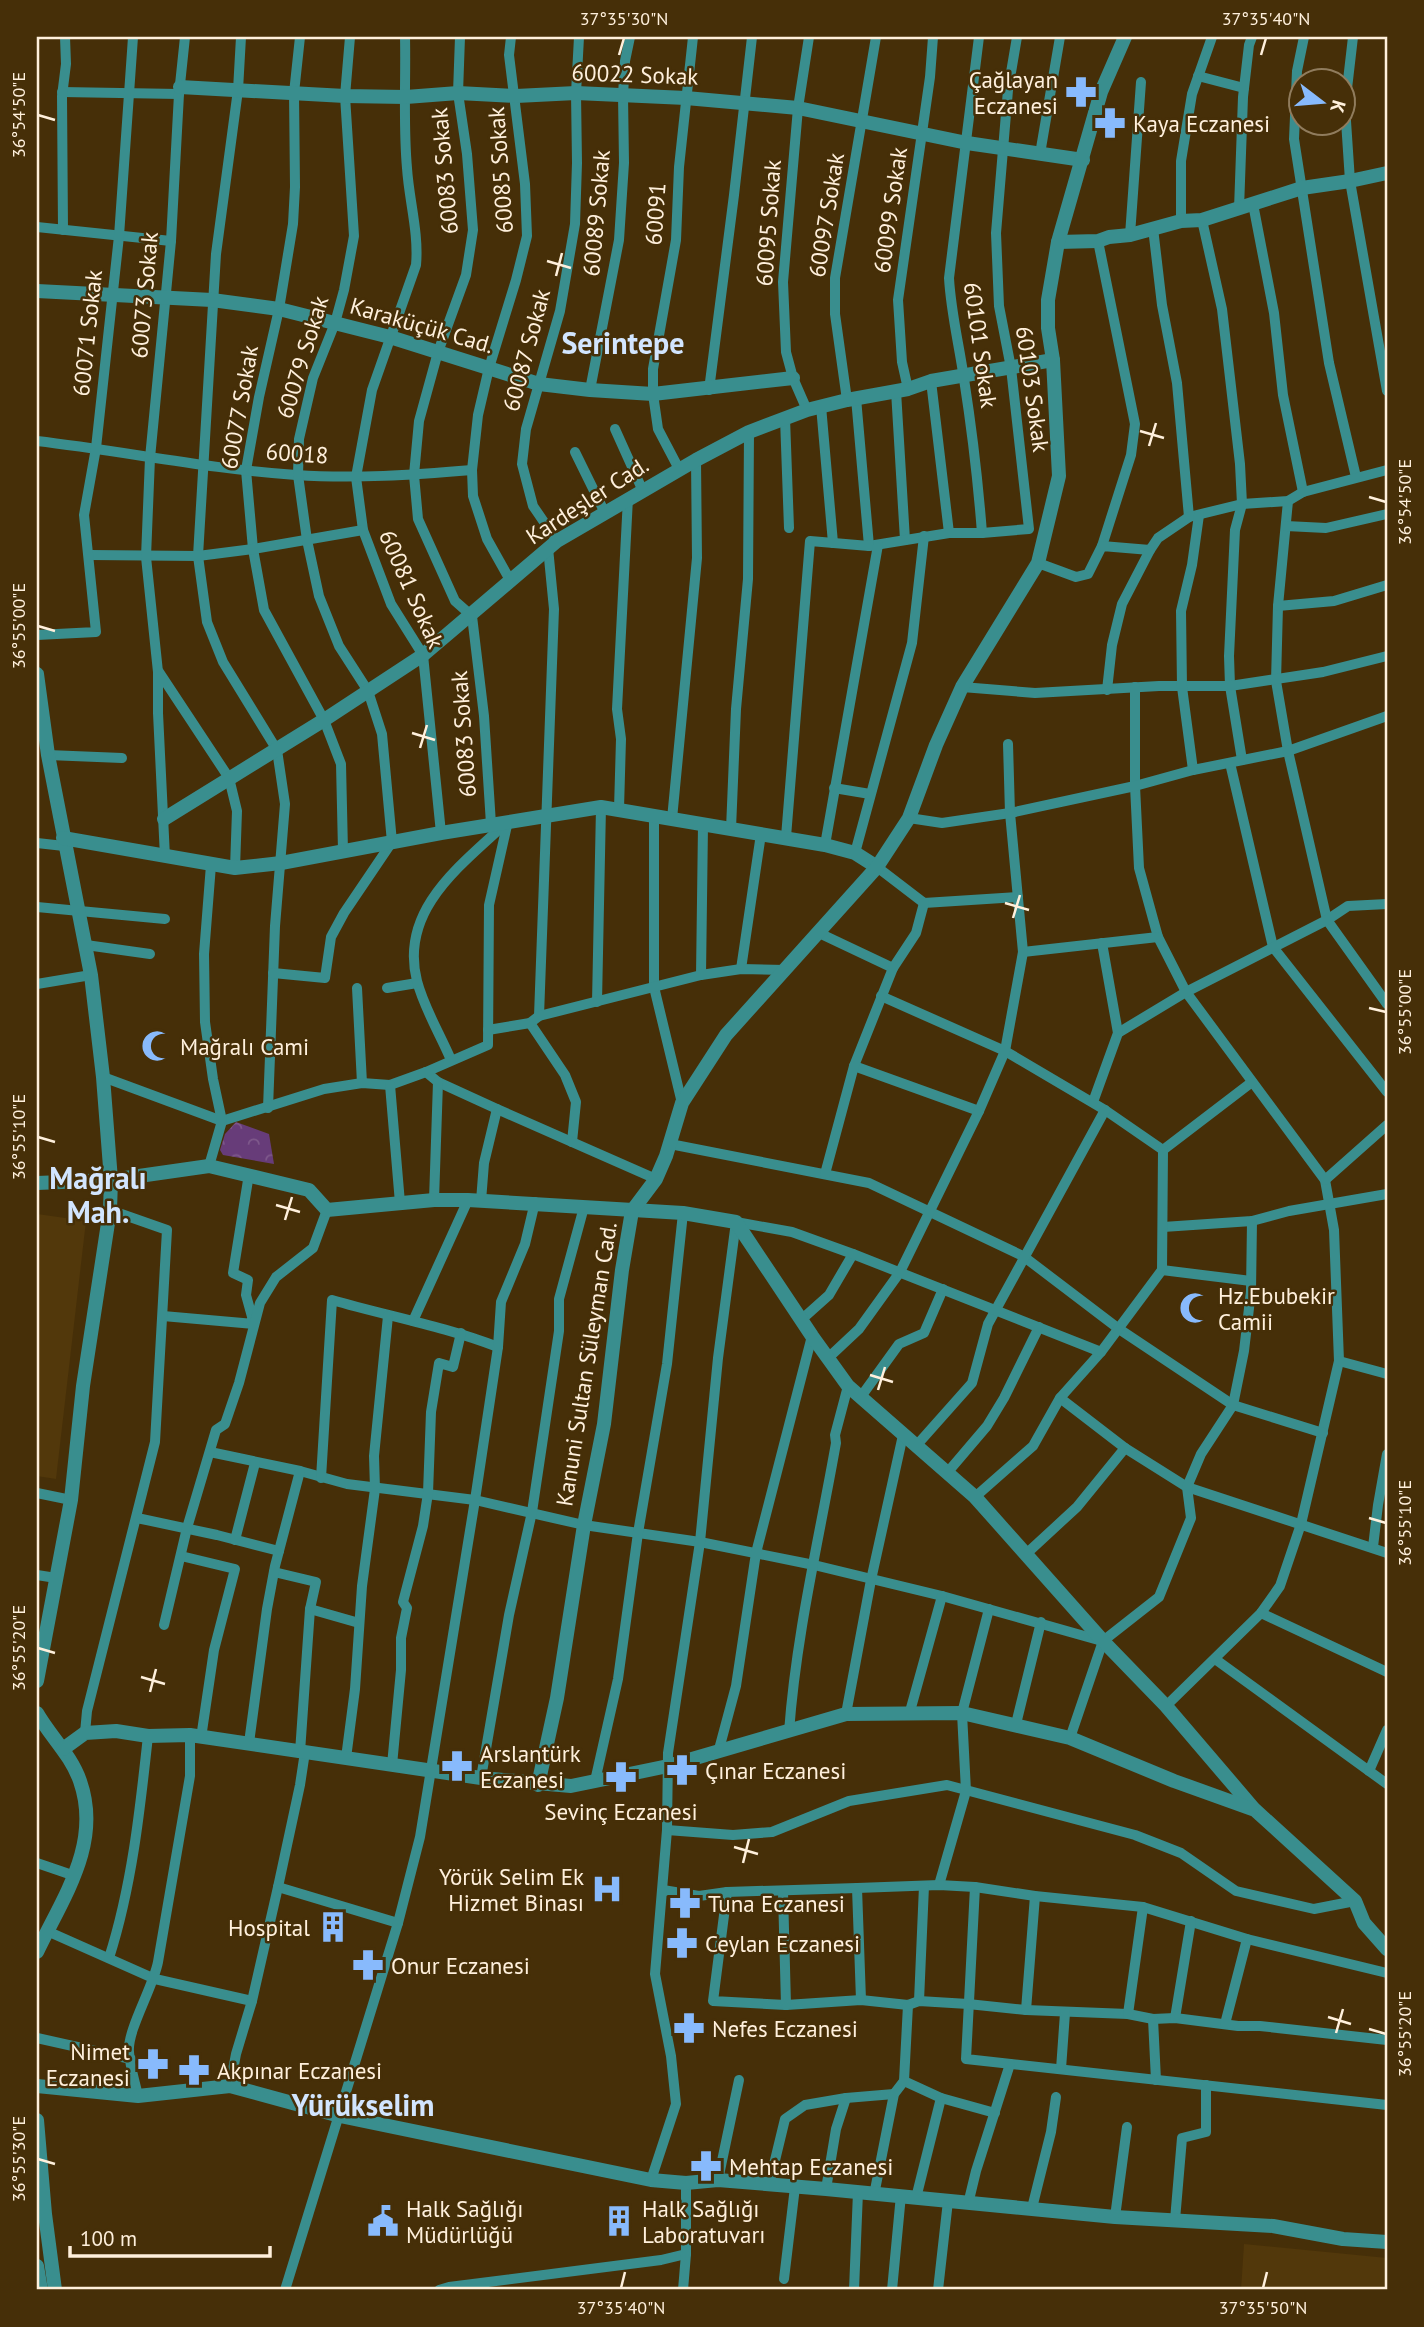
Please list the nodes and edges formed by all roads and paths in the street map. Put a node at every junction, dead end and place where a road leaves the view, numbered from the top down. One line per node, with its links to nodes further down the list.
1 (65, 37): 30 (street)
2 (133, 37): 34 (street, 60071 Sokak)
3 (185, 37): 28 (street, 60073 Sokak)
4 (241, 37): 29 (street)
5 (300, 37): 31 (street, 60077 Sokak)
6 (350, 37): 36 (street, 60079 Sokak)
7 (405, 37): 38 (street, 60081 Sokak)
8 (460, 37): 32 (street, 60083 Sokak)
9 (511, 37): 37 (street, 60085 Sokak)
10 (579, 37): 33 (street, 60087 Sokak)
11 (630, 37): 35 (street, 60089 Sokak)
12 (693, 37): 39 (street, 60091)
13 (752, 37): 40 (street)
14 (809, 37): 41 (street, 60095 Sokak)
15 (877, 37): 42 (street, 60097 Sokak)
16 (933, 37): 43 (street, 60099 Sokak)
17 (979, 37): 44 (street, 60101 Sokak)
18 (1017, 37): 45 (street, 60103 Sokak)
19 (1060, 37): 46 (street)
20 (1125, 37): 47 (street, Kanuni Sultan Süleyman Cad.)
21 (1212, 37): 25 (street)
22 (1252, 37): 27 (street)
23 (1304, 37): 50 (street)
24 (1353, 37): 49 (street)
25 (1198, 76): 27 (street); 53 (street)
26 (1141, 82): 57 (street)
27 (1244, 88): 51 (street)
28 (180, 90): 29 (street, 60022 Sokak); 34 (street); 59 (street, 60073 Sokak)
29 (238, 90): 31 (street, 60022 Sokak); 65 (street)
30 (62, 92): 34 (street); 56 (street)
31 (294, 93): 36 (street, 60022 Sokak); 66 (street, 60077 Sokak)
32 (458, 93): 37 (street, 60022 Sokak); 38 (street, 60022 Sokak); 69 (street, 60083 Sokak)
33 (576, 93): 35 (street, 60022 Sokak); 37 (street, 60022 Sokak); 76 (street, 60087 Sokak)
34 (130, 94): 58 (street, 60071 Sokak)
35 (623, 95): 39 (street, 60022 Sokak); 77 (street, 60089 Sokak)
36 (345, 96): 38 (street, 60022 Sokak); 67 (street, 60079 Sokak)
37 (516, 96): 71 (street, 60085 Sokak)
38 (406, 97): 68 (street, 60081 Sokak)
39 (686, 98): 40 (street, 60022 Sokak); 81 (street, 60091)
40 (743, 103): 41 (street, 60022 Sokak); 78 (street)
41 (798, 108): 42 (street, 60022 Sokak); 74 (street, 60095 Sokak)
42 (863, 121): 43 (street, 60022 Sokak); 82 (street, 60097 Sokak)
43 (922, 135): 44 (street, 60022 Sokak); 79 (street, 60099 Sokak)
44 (967, 144): 45 (street, 60022 Sokak); 73 (street, 60101 Sokak)
45 (1004, 148): 46 (street, 60022 Sokak); 72 (street, 60103 Sokak)
46 (1040, 154): 47 (street, 60022 Sokak)
47 (1083, 160): 61 (street, Kanuni Sultan Süleyman Cad.)
48 (1387, 173): 49 (street)
49 (1350, 181): 50 (street); 80 (street)
50 (1302, 188): 51 (street); 100 (street)
51 (1246, 206): 52 (street); 102 (street)
52 (1202, 219): 53 (street); 105 (street)
53 (1181, 221): 55 (street)
54 (37, 227): 56 (street)
55 (1153, 228): 57 (street); 108 (street)
56 (63, 230): 58 (street)
57 (1130, 235): 60 (street)
58 (119, 236): 59 (street); 63 (street, 60071 Sokak)
59 (171, 241): 64 (street, 60073 Sokak)
60 (1098, 241): 61 (street); 121 (street)
61 (1058, 242): 70 (street, Kanuni Sultan Süleyman Cad.)
62 (37, 291): 63 (street, Karaküçük Cad.)
63 (113, 295): 64 (street, Karaküçük Cad.); 88 (street, 60071 Sokak)
64 (165, 298): 65 (street, Karaküçük Cad.); 90 (street, 60073 Sokak)
65 (212, 300): 66 (street, Karaküçük Cad.); 92 (street)
66 (279, 309): 67 (street, Karaküçük Cad.); 94 (street, 60077 Sokak)
67 (335, 323): 68 (street, Karaküçük Cad.); 97 (street, 60079 Sokak)
68 (390, 337): 69 (street, Karaküçük Cad.); 99 (street, 60081 Sokak)
69 (438, 352): 71 (street, Karaküçük Cad.); 98 (street, 60083 Sokak)
70 (1053, 360): 72 (street, Kardeşler Cad.); 111 (street, Kanuni Sultan Süleyman Cad.)
71 (489, 368): 76 (street, Karaküçük Cad.); 95 (street, 60085 Sokak)
72 (1011, 368): 73 (street, Kardeşler Cad.); 112 (street, 60103 Sokak)
73 (964, 376): 75 (street, Kardeşler Cad.); 115 (street, 60101 Sokak)
74 (793, 378): 78 (street, Karaküçük Cad.); 83 (street, 60095 Sokak)
75 (932, 381): 79 (street, Kardeşler Cad.); 114 (street)
76 (539, 384): 77 (street, Karaküçük Cad.); 120 (street, 60087 Sokak)
77 (590, 390): 81 (street, Karaküçük Cad.)
78 (709, 390): 81 (street, Karaküçük Cad.)
79 (902, 390): 82 (street, Kardeşler Cad.); 118 (street, 60099 Sokak)
80 (1387, 391)
81 (653, 394): 93 (street, 60091)
82 (851, 399): 83 (street, Kardeşler Cad.); 122 (street, 60097 Sokak)
83 (814, 408): 84 (street, Kardeşler Cad.); 119 (street, 60095 Sokak)
84 (785, 418): 86 (street, Kardeşler Cad.); 110 (street)
85 (615, 429): 101 (street)
86 (750, 432): 91 (street, Kardeşler Cad.); 170 (street)
87 (37, 441): 88 (street, 60018)
88 (96, 448): 90 (street, 60018); 125 (street, 60071 Sokak)
89 (575, 452): 106 (street)
90 (150, 458): 92 (street, 60018); 127 (street, 60073 Sokak)
91 (696, 460): 93 (street, Kardeşler Cad.); 166 (street)
92 (202, 465): 94 (street, 60018); 126 (street)
93 (679, 469): 101 (street, Kardeşler Cad.)
94 (246, 470): 97 (street, 60018); 123 (street, 60077 Sokak)
95 (472, 470): 98 (street, 60018); 129 (street, 60085 Sokak)
96 (1387, 470): 100 (street)
97 (298, 475): 99 (street, 60018); 117 (street, 60079 Sokak)
98 (414, 475): 99 (street, 60018); 132 (street, 60083 Sokak)
99 (356, 477): 113 (street, 60081 Sokak)
100 (1356, 477): 102 (street)
101 (642, 489): 103 (street, Kardeşler Cad.)
102 (1303, 492): 104 (street)
103 (628, 498): 106 (street, Kardeşler Cad.); 160 (street)
104 (1289, 500): 105 (street); 109 (street)
105 (1242, 504): 108 (street); 139 (street)
106 (604, 512): 120 (street, Kardeşler Cad.)
107 (1387, 514): 109 (street)
108 (1194, 516): 124 (street); 142 (street)
109 (1286, 526): 131 (street)
110 (789, 528)
111 (1047, 528): 112 (street); 128 (street, Kanuni Sultan Süleyman Cad.)
112 (1029, 529): 115 (street)
113 (363, 530): 117 (street); 134 (street, 60081 Sokak)
114 (949, 533): 115 (street); 116 (street)
115 (982, 533)
116 (924, 536): 118 (street); 158 (street)
117 (307, 540): 123 (street); 144 (street, 60079 Sokak)
118 (905, 540): 122 (street)
119 (834, 543): 122 (street); 173 (street)
120 (552, 544): 129 (street, Kardeşler Cad.); 162 (street, 60087 Sokak)
121 (1102, 545): 124 (street); 128 (street)
122 (874, 546): 157 (street, 60097 Sokak)
123 (253, 550): 126 (street); 146 (street, 60077 Sokak)
124 (1150, 550): 143 (street)
125 (90, 555): 127 (street); 133 (street, 60071 Sokak)
126 (198, 556): 127 (street); 148 (street)
127 (146, 557): 136 (street, 60073 Sokak)
128 (1038, 563): 140 (street, Kanuni Sultan Süleyman Cad.)
129 (510, 580): 132 (street, Kardeşler Cad.)
130 (1387, 585): 131 (street)
131 (1278, 606): 138 (street)
132 (472, 615): 134 (street, Kardeşler Cad.); 168 (street, 60083 Sokak)
133 (37, 635)
134 (423, 655): 144 (street, Kardeşler Cad.); 171 (street, 60081 Sokak)
135 (1387, 656): 138 (street)
136 (158, 672): 155 (street); 165 (street, 60073 Sokak)
137 (37, 674): 150 (street)
138 (1276, 681): 139 (street); 149 (street)
139 (1230, 686): 142 (street); 152 (street)
140 (962, 687): 143 (street); 164 (street, Kanuni Sultan Süleyman Cad.)
141 (1135, 687): 142 (street); 143 (street); 156 (street)
142 (1182, 687): 154 (street)
143 (1107, 690)
144 (368, 691): 146 (street, Kardeşler Cad.); 175 (street, 60079 Sokak)
145 (1387, 716): 149 (street)
146 (324, 720): 148 (street, Kardeşler Cad.); 178 (street, 60077 Sokak)
147 (1008, 744): 161 (street)
148 (277, 750): 155 (street, Kardeşler Cad.); 181 (street)
149 (1288, 751): 152 (street); 191 (street)
150 (48, 755): 151 (street); 174 (street)
151 (122, 758)
152 (1242, 760): 153 (street)
153 (1230, 763): 154 (street); 196 (street)
154 (1193, 770): 156 (street)
155 (229, 778): 165 (street, Kardeşler Cad.); 184 (street)
156 (1135, 786): 161 (street); 193 (street)
157 (834, 788): 158 (street); 177 (street, 60097 Sokak)
158 (870, 793): 179 (street)
159 (601, 807): 160 (street); 162 (street); 212 (street)
160 (619, 809): 163 (street)
161 (1010, 813): 164 (street); 185 (street)
162 (548, 815): 167 (street); 214 (street, 60087 Sokak)
163 (654, 817): 166 (street); 207 (street)
164 (909, 818): 183 (street, Kanuni Sultan Süleyman Cad.)
165 (164, 819): 180 (street, 60073 Sokak)
166 (672, 819): 169 (street)
167 (508, 821): 168 (street); 205 (street); 215 (street)
168 (491, 824): 171 (street)
169 (702, 825): 170 (street); 204 (street)
170 (731, 829): 172 (street)
171 (441, 833): 175 (street)
172 (761, 834): 173 (street); 200 (street)
173 (786, 837): 177 (street)
174 (64, 842): 176 (street); 180 (street); 189 (street)
175 (392, 842): 178 (street); 202 (street)
176 (37, 843)
177 (825, 845): 179 (street)
178 (344, 851): 181 (street)
179 (855, 853): 183 (street)
180 (165, 857): 182 (street)
181 (281, 863): 184 (street); 202 (street)
182 (211, 865): 184 (street); 233 (street)
183 (877, 867): 186 (street); 192 (street, Kanuni Sultan Süleyman Cad.)
184 (235, 868)
185 (1018, 897): 186 (street); 197 (street)
186 (925, 903): 199 (street)
187 (1387, 904): 191 (street)
188 (37, 907): 189 (street)
189 (77, 910): 190 (street); 195 (street)
190 (165, 919)
191 (1327, 920): 196 (street); 213 (street)
192 (820, 933): 199 (street); 201 (street, Kanuni Sultan Süleyman Cad.)
193 (1158, 937): 194 (street); 210 (street)
194 (1102, 943): 197 (street); 216 (street)
195 (86, 945): 198 (street); 203 (street)
196 (1273, 947): 210 (street); 226 (street)
197 (1023, 952): 217 (street)
198 (149, 954)
199 (893, 968): 211 (street)
200 (741, 969): 201 (street); 204 (street)
201 (785, 970): 228 (street, Kanuni Sultan Süleyman Cad.)
202 (273, 973): 229 (street)
203 (90, 975): 206 (street); 221 (street)
204 (701, 975): 207 (street)
205 (417, 983): 209 (street); 218 (street)
206 (37, 984)
207 (654, 987): 212 (street); 228 (street)
208 (357, 988): 224 (street)
209 (387, 988)
210 (1186, 992): 216 (street); 223 (street)
211 (881, 996): 217 (street); 219 (street)
212 (597, 1002): 214 (street)
213 (1387, 1004)
214 (535, 1019): 215 (street); 235 (street)
215 (488, 1030): 218 (street)
216 (1118, 1033): 227 (street)
217 (1005, 1051): 227 (street); 232 (street)
218 (451, 1060): 220 (street)
219 (853, 1066): 232 (street); 240 (street)
220 (426, 1072): 222 (street); 225 (street)
221 (103, 1077): 233 (street); 242 (street)
222 (438, 1082): 230 (street); 246 (street)
223 (1252, 1082): 237 (street); 243 (street)
224 (362, 1083): 225 (street); 229 (street)
225 (390, 1085): 249 (street)
226 (1387, 1093)
227 (1093, 1102): 231 (street)
228 (682, 1103): 236 (street, Kanuni Sultan Süleyman Cad.)
229 (268, 1108): 233 (street)
230 (497, 1109): 235 (street); 247 (street)
231 (1105, 1110): 237 (street); 261 (street)
232 (979, 1111): 255 (street)
233 (222, 1121): 238 (street)
234 (1387, 1125): 243 (street)
235 (572, 1142): 241 (street)
236 (670, 1144): 240 (street); 241 (street, Kanuni Sultan Süleyman Cad.)
237 (1163, 1150): 259 (street)
238 (209, 1166): 239 (street); 242 (street)
239 (249, 1174): 253 (street); 271 (street)
240 (825, 1174): 255 (street)
241 (656, 1179): 254 (street, Kanuni Sultan Süleyman Cad.)
242 (111, 1180): 244 (street); 252 (street)
243 (1325, 1180): 250 (street)
244 (37, 1183)
245 (1387, 1194): 250 (street)
246 (434, 1200): 247 (street); 249 (street)
247 (475, 1200): 248 (street); 270 (street)
248 (535, 1202): 251 (street); 276 (street)
249 (400, 1203): 253 (street)
250 (1330, 1204): 257 (street); 279 (street)
251 (584, 1208): 254 (street); 302 (street)
252 (110, 1210): 267 (street); 300 (street)
253 (327, 1210): 271 (street)
254 (632, 1211): 256 (street); 305 (street, Kanuni Sultan Süleyman Cad.)
255 (931, 1212): 261 (street); 263 (street)
256 (683, 1213): 258 (street); 307 (street)
257 (1252, 1221): 259 (street); 264 (street)
258 (736, 1222): 260 (street); 269 (street); 309 (street)
259 (1163, 1227): 262 (street)
260 (853, 1254): 263 (street); 269 (street)
261 (1023, 1256): 266 (street); 273 (street)
262 (1162, 1270): 264 (street); 273 (street)
263 (900, 1272): 265 (street); 278 (street)
264 (1251, 1281): 284 (street)
265 (943, 1289): 266 (street); 282 (street)
266 (995, 1310): 272 (street); 287 (street)
267 (163, 1315): 271 (street); 303 (street)
268 (388, 1317): 270 (street); 294 (street); 296 (street)
269 (801, 1320): 275 (street)
270 (413, 1321): 274 (street)
271 (254, 1324): 289 (street)
272 (1040, 1327): 277 (street); 293 (street)
273 (1119, 1329): 277 (street); 284 (street)
274 (461, 1333): 276 (street); 298 (street)
275 (811, 1336): 278 (street); 312 (street)
276 (498, 1347): 301 (street)
277 (1101, 1352): 283 (street)
278 (827, 1359): 281 (street)
279 (1339, 1361): 280 (street); 285 (street)
280 (1387, 1374)
281 (848, 1386): 282 (street); 316 (street)
282 (860, 1398): 286 (street)
283 (1060, 1398): 288 (street); 299 (street)
284 (1233, 1405): 285 (street); 295 (street)
285 (1323, 1433): 304 (street)
286 (903, 1435): 287 (street); 320 (street)
287 (916, 1446): 293 (street)
288 (1125, 1447): 295 (street); 314 (street)
289 (210, 1452): 291 (street); 306 (street)
290 (1387, 1454): 310 (street)
291 (255, 1463): 292 (street); 308 (street)
292 (300, 1471): 294 (street); 311 (street)
293 (947, 1473): 299 (street)
294 (321, 1479): 296 (street)
295 (1187, 1487): 304 (street); 328 (street)
296 (375, 1489): 298 (street); 326 (street)
297 (37, 1493): 300 (street)
298 (428, 1493): 301 (street); 349 (street)
299 (975, 1497): 314 (street)
300 (71, 1500): 319 (street)
301 (475, 1500): 302 (street); 351 (street)
302 (532, 1511): 305 (street); 353 (street)
303 (137, 1518): 306 (street); 340 (street)
304 (1301, 1524): 310 (street); 324 (street)
305 (584, 1525): 307 (street); 355 (street, Kanuni Sultan Süleyman Cad.)
306 (187, 1528): 308 (street); 315 (street)
307 (638, 1532): 309 (street); 354 (street)
308 (235, 1540): 311 (street)
309 (700, 1542): 312 (street); 350 (street)
310 (1373, 1548): 313 (street)
311 (279, 1551): 317 (street)
312 (757, 1553): 316 (street); 347 (street)
313 (1387, 1553)
314 (1025, 1555): 328 (street)
315 (181, 1556): 327 (street); 342 (street)
316 (814, 1565): 320 (street); 339 (street)
317 (274, 1572): 322 (street); 344 (street)
318 (37, 1575): 319 (street)
319 (55, 1578): 331 (street)
320 (870, 1580): 321 (street); 335 (street)
321 (942, 1596): 323 (street); 336 (street)
322 (310, 1609): 326 (street); 346 (street)
323 (989, 1609): 325 (street); 333 (street)
324 (1261, 1613): 329 (street); 330 (street)
325 (1041, 1622): 328 (street); 337 (street)
326 (359, 1623): 348 (street)
327 (164, 1625)
328 (1103, 1641): 332 (street); 343 (street)
329 (1215, 1659): 332 (street); 352 (street)
330 (1387, 1672)
331 (37, 1681)
332 (1166, 1706): 358 (street)
333 (962, 1713): 336 (street); 337 (street); 357 (street)
334 (37, 1714): 345 (street)
335 (846, 1714): 336 (street); 339 (street)
336 (909, 1715)
337 (1016, 1724): 343 (street)
338 (1387, 1730): 352 (street)
339 (789, 1732): 347 (street)
340 (85, 1733): 341 (street); 345 (street)
341 (148, 1736): 342 (street); 379 (street)
342 (196, 1737): 344 (street); 381 (street)
343 (1070, 1738): 358 (street)
344 (249, 1743): 346 (street)
345 (63, 1749): 361 (street)
346 (303, 1752): 348 (street); 364 (street)
347 (718, 1753): 350 (street)
348 (346, 1758): 349 (street)
349 (393, 1765): 351 (street)
350 (668, 1766): 354 (street); 359 (street)
351 (431, 1769): 353 (street); 374 (street)
352 (1369, 1771): 356 (street)
353 (481, 1778): 355 (street)
354 (595, 1781): 355 (street)
355 (538, 1784)
356 (1387, 1784)
357 (966, 1791): 359 (street); 362 (street); 371 (street)
358 (1254, 1809): 371 (street)
359 (667, 1830): 367 (street)
360 (37, 1863): 361 (street)
361 (75, 1876): 375 (street)
362 (939, 1885): 363 (street); 365 (street)
363 (924, 1886): 366 (street); 384 (street)
364 (278, 1887): 374 (street); 383 (street)
365 (975, 1887): 370 (street); 385 (street)
366 (857, 1888): 369 (street); 382 (street)
367 (663, 1890): 368 (street); 414 (street)
368 (727, 1892): 369 (street); 386 (street)
369 (783, 1892): 386 (street)
370 (1035, 1896): 372 (street); 387 (street)
371 (1355, 1901): 377 (street)
372 (1143, 1907): 373 (street); 389 (street)
373 (1191, 1921): 376 (street); 390 (street)
374 (398, 1923): 411 (street)
375 (47, 1931): 378 (street); 379 (street)
376 (1247, 1939): 380 (street); 392 (street)
377 (1387, 1949)
378 (37, 1952)
379 (109, 1958): 381 (street)
380 (1387, 1973)
381 (155, 1979): 383 (street); 395 (street)
382 (861, 2000): 384 (street); 386 (street)
383 (252, 2001): 403 (street)
384 (914, 2003): 385 (street); 400 (street)
385 (968, 2004): 387 (street); 396 (street)
386 (786, 2005)
387 (1026, 2010): 388 (street)
388 (1065, 2013): 389 (street); 397 (street)
389 (1128, 2014): 391 (street)
390 (1175, 2018): 391 (street); 392 (street)
391 (1153, 2019): 399 (street)
392 (1225, 2024): 394 (street)
393 (37, 2038): 395 (street)
394 (1387, 2040)
395 (131, 2059): 405 (street)
396 (1010, 2064): 397 (street); 410 (street)
397 (1061, 2069): 399 (street)
398 (739, 2080): 415 (street)
399 (1156, 2080): 401 (street)
400 (904, 2081): 404 (street); 408 (street)
401 (1206, 2085): 409 (street); 428 (street)
402 (37, 2086): 405 (street)
403 (230, 2086): 405 (street); 411 (street)
404 (894, 2094): 407 (street); 421 (street)
405 (138, 2096)
406 (1056, 2097): 426 (street)
407 (846, 2098): 417 (street); 419 (street)
408 (941, 2098): 410 (street); 423 (street)
409 (1387, 2105)
410 (995, 2113): 425 (street)
411 (340, 2116): 414 (street); 435 (street)
412 (37, 2120): 434 (street)
413 (1127, 2127): 427 (street)
414 (651, 2180): 416 (street)
415 (718, 2180): 416 (street); 417 (street)
416 (686, 2183): 430 (street)
417 (769, 2185): 418 (street)
418 (795, 2187): 419 (street); 432 (street)
419 (826, 2189): 420 (street)
420 (858, 2192): 421 (street); 438 (street)
421 (874, 2195): 422 (street)
422 (901, 2196): 423 (street); 439 (street)
423 (916, 2198): 424 (street)
424 (948, 2201): 425 (street); 440 (street)
425 (968, 2204): 426 (street)
426 (1032, 2208): 427 (street)
427 (1115, 2217): 428 (street)
428 (1175, 2220): 429 (street)
429 (1387, 2242)
430 (686, 2254): 436 (street); 437 (street)
431 (37, 2266): 433 (street)
432 (784, 2279)
433 (41, 2290)
434 (55, 2290)
435 (285, 2290)
436 (439, 2290)
437 (683, 2290)
438 (854, 2290)
439 (892, 2290)
440 (938, 2290)

